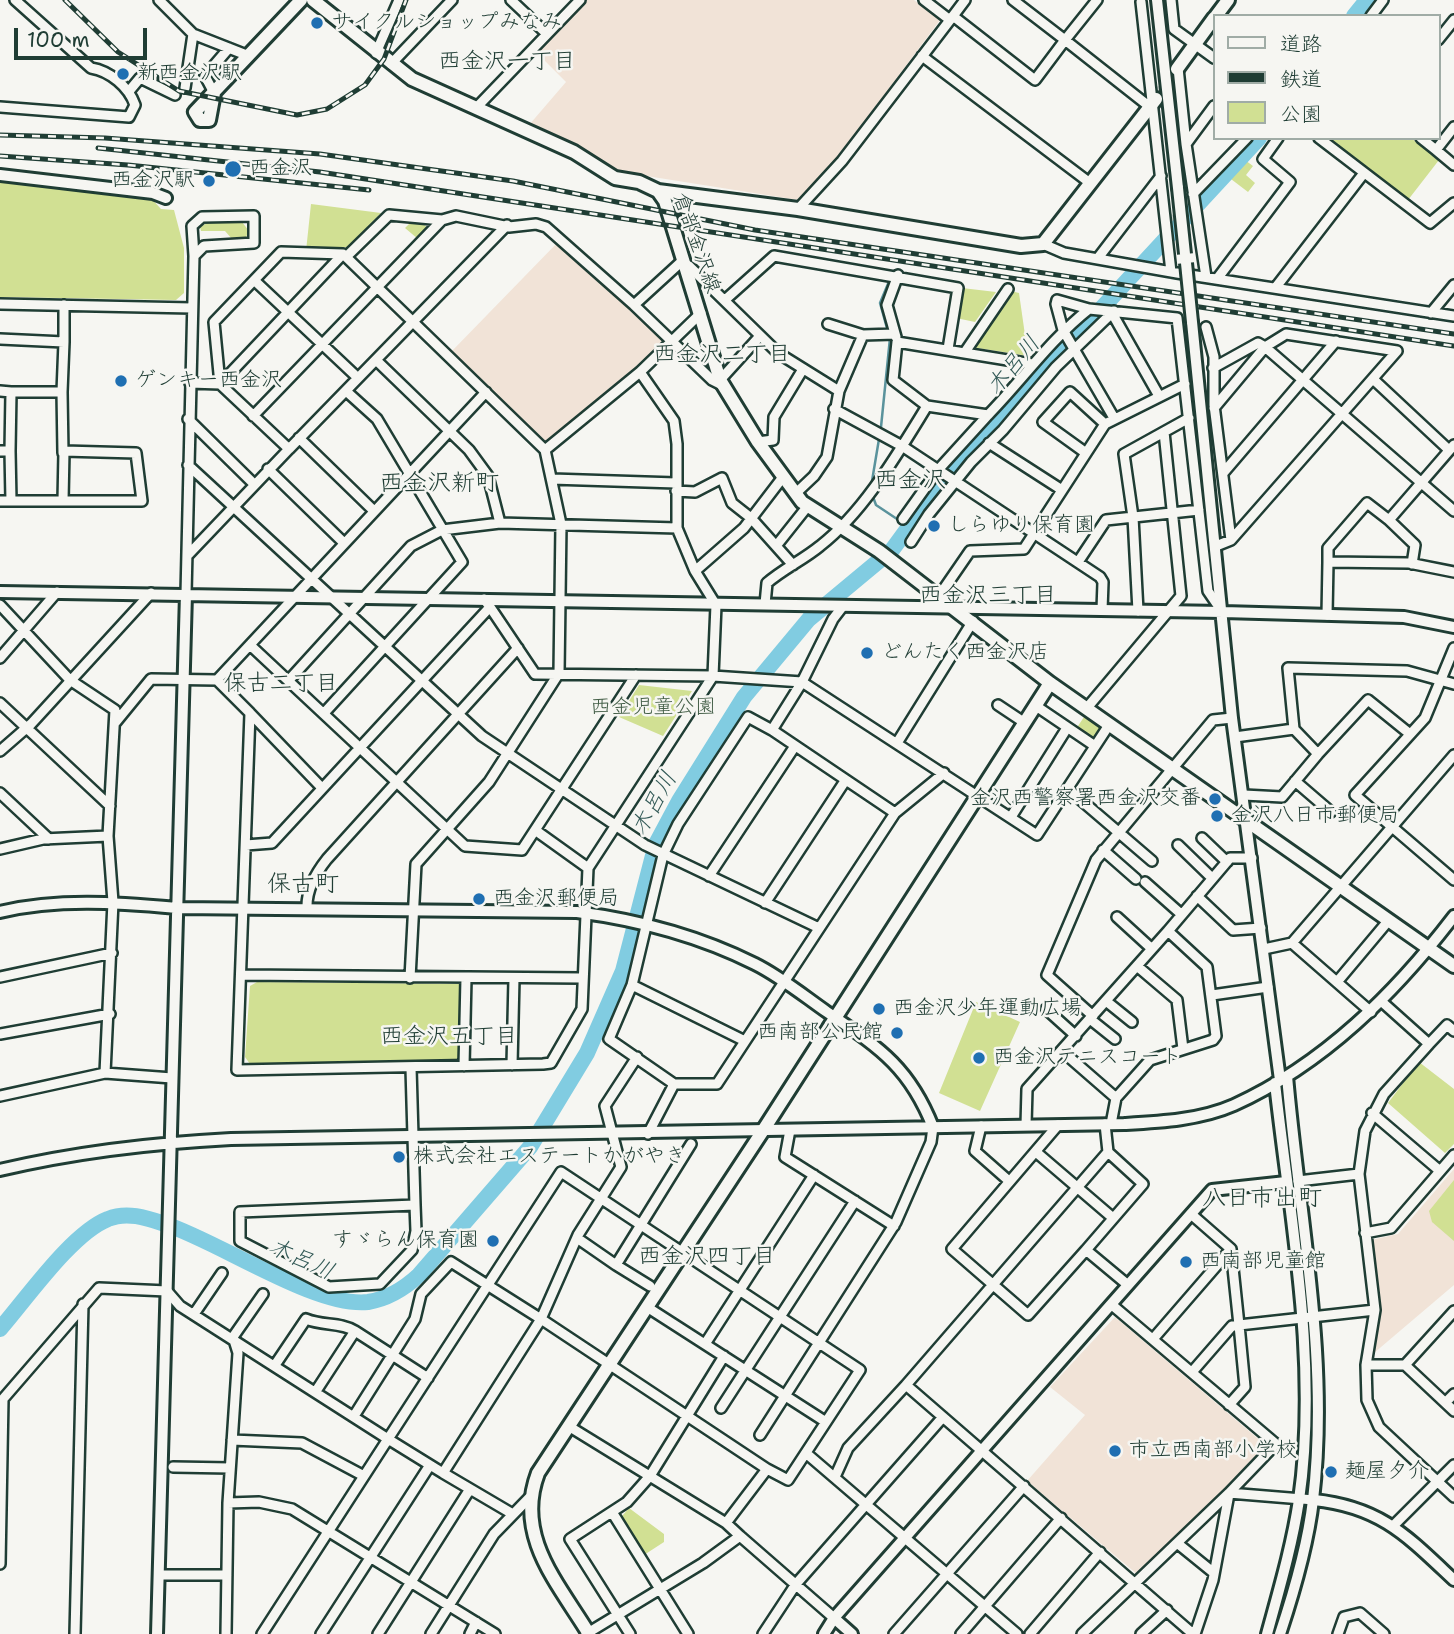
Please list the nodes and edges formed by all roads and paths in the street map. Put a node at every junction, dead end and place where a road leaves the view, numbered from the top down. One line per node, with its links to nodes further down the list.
1 (15, 0): 34 (street)
2 (159, 0): 21 (street)
3 (301, 0): 28 (main road)
4 (313, 0): 27 (main road, 倉部金沢線)
5 (399, 0): 27 (street)
6 (452, 0): 31 (street)
7 (511, 0): 22 (street)
8 (580, 0): 22 (street)
9 (924, 0): 18 (street)
10 (965, 0): 18 (street)
11 (1013, 0): 24 (street)
12 (1157, 0): 177 (street, bridge)
13 (1171, 0): 25 (street)
14 (1228, 0): 17 (main road)
15 (1094, 1): 24 (street)
16 (1140, 1): 37 (street)
17 (1217, 14)
18 (951, 18): 24 (street); 29 (street)
19 (1454, 20): 23 (street)
20 (1212, 21): 25 (main road)
21 (193, 34): 26 (street); 33 (street)
22 (547, 34): 39 (street)
23 (1440, 38)
24 (1065, 40): 37 (street)
25 (1195, 44): 30 (street); 32 (main road)
26 (229, 48): 28 (street); 35 (street)
27 (376, 53): 31 (main road, 倉部金沢線)
28 (249, 56): 35 (main road)
29 (922, 56): 52 (street); 57 (street)
30 (1212, 57)
31 (391, 64): 39 (main road, 倉部金沢線)
32 (1177, 69): 46 (street)
33 (185, 88)
34 (130, 90): 36 (street); 38 (street)
35 (214, 93)
36 (175, 95)
37 (1153, 103): 51 (street); 52 (main road)
38 (0, 107)
39 (476, 108): 53 (main road, 倉部金沢線)
40 (1212, 109): 46 (street)
41 (1454, 127): 47 (street)
42 (1245, 140): 54 (street)
43 (1277, 140): 68 (street)
44 (1322, 140): 49 (street)
45 (1424, 140): 47 (street)
46 (1186, 144): 54 (street)
47 (1436, 150): 48 (street)
48 (1454, 165)
49 (1364, 173): 56 (street); 72 (street)
50 (0, 175): 55 (street)
51 (1161, 176): 63 (street); 65 (street)
52 (1090, 183): 60 (main road)
53 (658, 191): 57 (main road); 64 (main road, 倉部金沢線)
54 (1193, 196): 67 (street)
55 (166, 198)
56 (1454, 203)
57 (798, 209): 60 (main road)
58 (442, 220): 59 (street); 62 (street); 71 (street)
59 (507, 225): 76 (street); 85 (street)
60 (1043, 244): 63 (street)
61 (194, 256): 61 (street); 78 (street)
62 (345, 256): 69 (street); 71 (street); 81 (street)
63 (1098, 258): 65 (street)
64 (681, 262): 74 (street); 76 (street); 82 (main road, 倉部金沢線)
65 (1171, 272): 67 (street)
66 (893, 275): 74 (street); 91 (street); 99 (street)
67 (1206, 277): 68 (street)
68 (1217, 279): 72 (street)
69 (255, 281): 81 (street); 111 (street)
70 (1454, 285): 83 (street)
71 (378, 287): 85 (street); 96 (street)
72 (1276, 287): 83 (street)
73 (1008, 289): 100 (street)
74 (726, 299): 89 (street)
75 (0, 304): 77 (street)
76 (634, 305): 95 (street)
77 (64, 306): 78 (street); 94 (street)
78 (192, 308): 109 (street)
79 (1091, 309): 80 (street); 88 (street); 88 (street)
80 (1112, 312): 97 (street); 112 (street); 119 (street)
81 (288, 313): 96 (street); 111 (street)
82 (701, 313): 95 (street); 110 (main road, 倉部金沢線)
83 (1431, 313): 84 (street)
84 (1454, 316)
85 (413, 320): 101 (street); 118 (street)
86 (828, 324): 90 (street)
87 (1206, 327): 103 (street)
88 (1064, 331): 97 (street); 102 (street)
89 (760, 335): 104 (street); 110 (street)
90 (863, 335): 91 (street); 113 (street)
91 (893, 336): 99 (street); 120 (street)
92 (0, 339): 94 (street)
93 (1336, 341): 98 (street); 107 (street); 108 (street)
94 (64, 342): 117 (street)
95 (672, 342): 105 (street); 110 (street)
96 (322, 346): 106 (street); 124 (street)
97 (1074, 347): 126 (street); 134 (street)
98 (1265, 347): 103 (street); 108 (street); 121 (street)
99 (947, 349): 100 (street)
100 (965, 352): 102 (street)
101 (376, 360): 106 (street); 130 (street)
102 (1032, 364): 123 (street)
103 (1213, 368): 121 (street)
104 (803, 369): 113 (street); 133 (street)
105 (640, 372): 138 (street); 152 (street)
106 (358, 378): 115 (street)
107 (1373, 379): 125 (street); 136 (street)
108 (1302, 380): 125 (street); 145 (street)
109 (190, 383): 111 (street); 128 (street)
110 (722, 383): 133 (main road, 倉部金沢線)
111 (220, 384): 124 (street)
112 (1185, 384): 119 (street); 127 (street)
113 (839, 390): 122 (street)
114 (0, 391): 116 (street)
115 (346, 391): 132 (street); 146 (street)
116 (11, 392): 117 (street); 139 (street)
117 (62, 392): 140 (street)
118 (486, 392): 130 (street); 138 (street)
119 (1159, 396): 126 (street)
120 (927, 406): 123 (street); 135 (street)
121 (1214, 408): 145 (street)
122 (834, 410): 135 (street); 154 (street)
123 (988, 415): 144 (street)
124 (253, 416): 137 (street)
125 (1341, 416): 150 (street); 174 (street)
126 (1114, 418): 129 (street)
127 (1189, 418): 131 (street); 161 (street)
128 (188, 419): 142 (street); 151 (street)
129 (1105, 424): 141 (street); 141 (street)
130 (447, 430): 146 (street); 168 (street)
131 (1164, 432): 163 (street); 164 (street)
132 (299, 438): 137 (street); 160 (street)
133 (758, 442): 147 (main road, 倉部金沢線)
134 (989, 443): 149 (street); 153 (street)
135 (902, 446): 144 (street); 170 (street)
136 (1451, 448): 150 (street)
137 (289, 449): 143 (street)
138 (545, 450): 148 (street)
139 (5, 451): 156 (street)
140 (64, 453): 157 (street); 157 (street)
141 (1086, 453): 153 (street)
142 (188, 465): 159 (street); 179 (street)
143 (268, 469): 151 (street); 175 (street)
144 (939, 471): 149 (street); 166 (street)
145 (1224, 472): 174 (street)
146 (407, 473): 160 (street); 172 (street)
147 (783, 477): 154 (main road, 倉部金沢線); 165 (street)
148 (552, 479): 152 (street); 169 (street)
149 (954, 482): 173 (street); 176 (street)
150 (1420, 483): 162 (street); 167 (street)
151 (254, 484): 159 (street)
152 (676, 487): 165 (street); 171 (street)
153 (1062, 490): 173 (street)
154 (795, 494): 158 (main road, 倉部金沢線)
155 (0, 501): 156 (street)
156 (11, 501): 157 (street)
157 (63, 501)
158 (807, 506): 170 (main road, 倉部金沢線); 178 (street)
159 (232, 507): 179 (street); 186 (street)
160 (373, 510): 175 (street)
161 (1199, 510): 163 (street); 205 (street)
162 (1454, 511)
163 (1173, 513): 164 (street); 206 (street)
164 (1133, 517): 180 (street); 204 (street)
165 (751, 518): 178 (street); 184 (street)
166 (903, 519)
167 (1389, 520): 181 (street); 182 (street)
168 (500, 523): 169 (street); 172 (street)
169 (561, 524): 171 (street); 195 (street)
170 (841, 526): 183 (street); 192 (main road, 倉部金沢線)
171 (677, 528): 184 (street)
172 (442, 530): 194 (street); 196 (street)
173 (1034, 534): 180 (street); 192 (street)
174 (1231, 540): 177 (street)
175 (343, 542): 186 (street)
176 (911, 542)
177 (1216, 545): 205 (street)
178 (776, 546): 183 (street)
179 (187, 556): 190 (street)
180 (1077, 562): 203 (street)
181 (1328, 562): 182 (street); 208 (street)
182 (1412, 564): 185 (street)
183 (793, 565): 199 (street)
184 (695, 571): 198 (street)
185 (1454, 572)
186 (310, 579): 191 (street); 193 (street)
187 (0, 592): 188 (street)
188 (57, 592): 189 (street); 211 (street)
189 (150, 593): 190 (street); 222 (street)
190 (186, 594): 193 (street); 220 (street)
191 (328, 596): 193 (street); 196 (street); 207 (street)
192 (939, 596): 202 (main road, 倉部金沢線)
193 (293, 597): 212 (street)
194 (429, 598): 196 (street); 197 (street); 213 (street)
195 (561, 598): 197 (street); 198 (street); 217 (street)
196 (363, 600): 207 (street)
197 (487, 603): 214 (street); 225 (street)
198 (716, 604): 199 (street); 219 (street)
199 (765, 604): 201 (street)
200 (0, 605): 211 (street)
201 (839, 605): 202 (street); 226 (street)
202 (954, 607): 203 (street); 209 (main road, 倉部金沢線)
203 (1102, 610): 204 (street)
204 (1138, 611): 206 (street)
205 (1223, 612): 206 (street); 208 (street); 236 (street)
206 (1166, 613): 232 (street)
207 (349, 614): 213 (street); 221 (street)
208 (1327, 615): 210 (street)
209 (973, 621): 227 (main road, 倉部金沢線); 246 (street)
210 (1454, 627)
211 (24, 630): 216 (street); 222 (street)
212 (250, 645): 221 (street); 223 (street)
213 (385, 648): 225 (street); 233 (street)
214 (518, 648): 217 (street); 235 (street)
215 (1454, 648): 224 (street)
216 (0, 658)
217 (559, 673): 218 (street); 251 (street)
218 (636, 675): 219 (street); 263 (street)
219 (713, 676): 226 (street); 272 (street)
220 (184, 678): 223 (street); 237 (street); 296 (street)
221 (290, 679): 233 (street)
222 (70, 680): 237 (street); 241 (street)
223 (217, 680): 234 (street)
224 (1443, 680): 228 (street); 242 (street); 244 (street)
225 (422, 681): 235 (street); 249 (street)
226 (802, 682): 243 (street); 246 (street)
227 (1050, 683): 231 (main road); 232 (main road, 倉部金沢線)
228 (1454, 684)
229 (0, 703): 241 (street)
230 (998, 705): 238 (street)
231 (1036, 706): 238 (main road); 240 (street)
232 (1086, 709): 239 (main road, 倉部金沢線)
233 (325, 712): 249 (street)
234 (250, 713): 261 (street); 280 (street)
235 (459, 715): 251 (street); 258 (street)
236 (1232, 718): 245 (street); 255 (street)
237 (115, 723): 267 (street)
238 (1025, 723): 265 (main road)
239 (1109, 725): 248 (street); 255 (main road, 倉部金沢線)
240 (1067, 728): 248 (street); 270 (street)
241 (25, 729): 250 (street); 267 (street)
242 (1294, 729): 245 (street); 252 (street)
243 (772, 730): 247 (street); 284 (street)
244 (1410, 734): 252 (street); 274 (street)
245 (1235, 737): 266 (street)
246 (897, 743): 256 (street)
247 (795, 746): 259 (street); 289 (street)
248 (1095, 746): 262 (street)
249 (362, 747): 258 (street); 261 (street)
250 (0, 751)
251 (506, 752): 263 (street); 273 (street)
252 (1318, 754): 260 (street)
253 (1454, 755): 254 (street)
254 (1444, 766): 257 (street); 274 (street)
255 (1172, 769): 271 (main road, 倉部金沢線); 276 (street)
256 (944, 773): 265 (street); 269 (street)
257 (1454, 775)
258 (397, 780): 273 (street); 298 (street)
259 (845, 780): 269 (street); 295 (street)
260 (1295, 781): 266 (street); 268 (street)
261 (322, 788): 280 (street)
262 (1068, 789): 270 (street); 276 (street)
263 (562, 790): 272 (street); 275 (street)
264 (0, 793): 279 (street)
265 (979, 795): 270 (street); 333 (main road)
266 (1244, 795): 271 (street)
267 (110, 806): 277 (street)
268 (1331, 811)
269 (895, 813): 307 (street)
270 (1011, 817)
271 (1247, 820): 285 (street); 292 (main road, 倉部金沢線)
272 (616, 825): 284 (street); 288 (street)
273 (448, 827): 275 (street); 299 (street)
274 (1393, 827): 291 (street); 292 (street)
275 (536, 830): 288 (street)
276 (1118, 832): 283 (street); 286 (street)
277 (108, 836): 279 (street); 294 (street)
278 (1202, 838): 287 (street)
279 (49, 839): 282 (street)
280 (246, 845): 297 (street)
281 (1178, 845): 290 (street)
282 (0, 849)
283 (1102, 850): 302 (street); 334 (street)
284 (662, 854): 289 (street); 306 (street)
285 (1252, 858): 287 (street); 308 (street)
286 (1152, 861)
287 (1227, 862): 290 (street)
288 (588, 868): 301 (street)
289 (709, 876): 295 (street)
290 (1212, 878): 293 (street)
291 (1454, 880)
292 (1340, 887): 305 (main road, 倉部金沢線); 310 (street)
293 (1197, 896): 302 (street); 308 (street)
294 (113, 902): 296 (street); 300 (street); 314 (street)
295 (765, 903): 307 (street)
296 (177, 908): 297 (street); 349 (street)
297 (244, 909): 298 (street); 317 (street)
298 (307, 909): 299 (street)
299 (412, 910): 301 (street); 319 (street)
300 (0, 912)
301 (584, 913): 306 (street); 322 (street)
302 (1181, 914): 309 (street)
303 (1454, 916): 313 (street)
304 (1116, 917): 312 (street)
305 (1389, 920): 313 (main road, 倉部金沢線); 324 (street)
306 (645, 923): 323 (street); 325 (street)
307 (819, 928): 323 (street)
308 (1261, 928): 311 (street)
309 (1167, 931): 312 (street); 327 (street)
310 (1292, 943): 311 (street); 324 (street)
311 (1264, 948): 326 (street)
312 (1152, 949): 315 (street)
313 (1429, 949): 316 (main road, 倉部金沢線); 329 (street)
314 (112, 953): 318 (street); 332 (street)
315 (1138, 966): 328 (street); 342 (street)
316 (1454, 967)
317 (242, 975): 319 (street); 347 (street)
318 (0, 977)
319 (410, 978): 320 (street)
320 (466, 978): 321 (street); 346 (street)
321 (514, 978): 322 (street); 345 (street)
322 (581, 978): 345 (street)
323 (783, 982): 333 (street); 340 (street)
324 (1337, 982): 331 (street)
325 (632, 985): 340 (street); 344 (street)
326 (1268, 987): 327 (street); 350 (street)
327 (1212, 995): 342 (street)
328 (1107, 1001): 334 (street); 335 (street)
329 (1381, 1001): 331 (street); 341 (street)
330 (1046, 1009): 338 (street)
331 (1370, 1012): 350 (street)
332 (110, 1014): 337 (street); 348 (street)
333 (835, 1017): 359 (street); 360 (main road)
334 (1091, 1018): 338 (street); 339 (street)
335 (1132, 1022)
336 (1454, 1031): 341 (street)
337 (0, 1034)
338 (1076, 1036): 343 (street)
339 (1115, 1039)
340 (745, 1041): 351 (street)
341 (1429, 1044): 354 (street)
342 (1183, 1049): 353 (street)
343 (1062, 1051): 353 (street); 356 (street)
344 (637, 1057): 351 (street); 362 (street)
345 (512, 1065): 346 (street)
346 (464, 1066): 347 (street)
347 (411, 1068): 364 (street)
348 (105, 1073): 349 (street); 352 (street)
349 (172, 1078): 365 (street)
350 (1281, 1079): 355 (street); 375 (street); 376 (street)
351 (674, 1084): 363 (street)
352 (0, 1096)
353 (1116, 1098): 355 (street)
354 (1372, 1113): 371 (street); 372 (street)
355 (1108, 1124): 357 (street); 368 (street)
356 (1026, 1125): 357 (street); 358 (street)
357 (1058, 1125): 367 (street)
358 (981, 1126): 359 (street); 374 (street)
359 (933, 1127): 361 (street); 384 (street)
360 (764, 1129): 361 (street); 363 (street); 389 (main road)
361 (790, 1130): 373 (street)
362 (611, 1134): 363 (street); 364 (street); 378 (street)
363 (648, 1134)
364 (413, 1135): 365 (street); 380 (street)
365 (169, 1143): 370 (street); 397 (street)
366 (691, 1144): 383 (street)
367 (1036, 1152): 374 (street); 377 (street)
368 (1108, 1152): 377 (street); 382 (street)
369 (1454, 1155): 371 (street)
370 (0, 1170)
371 (1440, 1171): 385 (street)
372 (1359, 1174): 375 (street); 385 (street)
373 (814, 1175): 379 (street); 396 (street)
374 (1009, 1181): 392 (street)
375 (1298, 1181): 406 (street)
376 (1286, 1182): 381 (street); 406 (street)
377 (1077, 1186): 382 (street); 392 (street)
378 (602, 1198): 383 (street); 386 (street); 393 (street)
379 (855, 1200): 384 (street); 405 (street)
380 (415, 1205): 380 (street)
381 (1191, 1214): 387 (street); 394 (street)
382 (1113, 1217): 388 (street)
383 (640, 1223): 389 (street); 390 (street)
384 (894, 1226): 412 (street)
385 (1365, 1233): 402 (street)
386 (577, 1238): 390 (street); 407 (street)
387 (1231, 1249): 408 (street); 411 (street)
388 (1086, 1250): 392 (street); 394 (street)
389 (683, 1251): 396 (street); 401 (main road)
390 (616, 1265): 395 (street)
391 (222, 1273): 404 (street)
392 (992, 1283): 423 (street)
393 (488, 1285): 407 (street); 414 (street); 422 (street)
394 (1128, 1285): 400 (street)
395 (650, 1286)
396 (741, 1290): 405 (street); 413 (street)
397 (167, 1291): 399 (street); 404 (street); 475 (street)
398 (263, 1294): 410 (street)
399 (83, 1304): 471 (street); 488 (street)
400 (1112, 1305): 411 (street); 439 (street)
401 (647, 1307): 413 (street); 416 (main road)
402 (1374, 1310): 406 (street); 418 (street)
403 (1454, 1311): 419 (street)
404 (194, 1314): 410 (street)
405 (780, 1315): 412 (street); 420 (street)
406 (1307, 1317): 408 (street); 454 (street); 457 (street)
407 (541, 1319): 416 (street); 446 (street)
408 (1239, 1325): 421 (street); 428 (street)
409 (355, 1331): 414 (street); 417 (street); 424 (street)
410 (233, 1337): 417 (street); 438 (street)
411 (1153, 1339): 421 (street)
412 (820, 1342): 426 (street); 434 (street)
413 (705, 1344): 415 (street)
414 (393, 1355): 422 (street); 431 (street)
415 (724, 1356): 420 (street); 432 (street)
416 (609, 1364): 432 (street); 435 (main road)
417 (275, 1365): 424 (street)
418 (1366, 1365): 419 (street); 450 (street)
419 (1405, 1365): 427 (street)
420 (745, 1370): 426 (street); 429 (street)
421 (1192, 1372): 428 (street)
422 (428, 1378): 437 (street)
423 (906, 1385): 433 (street); 449 (street)
424 (316, 1391): 431 (street)
425 (1454, 1394): 427 (street)
426 (784, 1395): 434 (street); 436 (street)
427 (1446, 1402): 430 (street)
428 (1229, 1405): 453 (street)
429 (721, 1408)
430 (1454, 1411)
431 (354, 1416): 437 (street)
432 (688, 1416): 445 (street); 448 (street)
433 (943, 1417): 439 (street); 459 (street)
434 (826, 1422): 440 (street)
435 (570, 1427): 448 (street); 456 (main road)
436 (760, 1435)
437 (388, 1439): 441 (street); 447 (street)
438 (232, 1440): 444 (street); 447 (street)
439 (984, 1452): 451 (street); 467 (street)
440 (807, 1454): 445 (street); 449 (street)
441 (430, 1465): 446 (street); 470 (street)
442 (1454, 1465): 450 (street)
443 (173, 1467): 444 (street)
444 (230, 1468): 458 (street)
445 (767, 1469): 463 (street)
446 (443, 1473): 452 (street)
447 (364, 1476): 465 (street)
448 (650, 1476): 460 (street); 463 (street)
449 (835, 1477): 459 (street)
450 (1438, 1482): 455 (street); 464 (street)
451 (1024, 1486): 462 (street); 472 (street)
452 (470, 1489): 461 (street); 477 (street)
453 (1230, 1493): 454 (street); 468 (street); 473 (street)
454 (1299, 1497): 457 (street); 509 (street)
455 (1454, 1497)
456 (529, 1498): 461 (street); 487 (main road)
457 (1314, 1500): 464 (street); 510 (street)
458 (228, 1503): 465 (street); 474 (street)
459 (867, 1503): 467 (street); 479 (street)
460 (612, 1512): 480 (street); 484 (street)
461 (512, 1513): 481 (street)
462 (1062, 1518): 469 (street); 482 (street)
463 (726, 1523): 466 (street)
464 (1394, 1525): 476 (street)
465 (328, 1531): 470 (street); 491 (street)
466 (740, 1536): 479 (street); 480 (street)
467 (907, 1538): 472 (street); 485 (street)
468 (1177, 1543): 473 (street); 478 (street)
469 (1100, 1552): 478 (street); 505 (street)
470 (371, 1557): 477 (street); 492 (street)
471 (0, 1564)
472 (947, 1573): 482 (street); 502 (street)
473 (1214, 1573): 508 (street)
474 (227, 1574): 475 (street); 490 (street)
475 (159, 1575): 489 (street)
476 (1454, 1580)
477 (411, 1582): 481 (street); 493 (street)
478 (1136, 1583): 483 (street); 506 (street)
479 (796, 1584): 485 (street); 499 (street)
480 (660, 1589): 484 (street); 498 (street)
481 (449, 1606): 486 (street); 494 (street)
482 (985, 1607): 503 (street); 504 (street)
483 (1167, 1611): 507 (street); 508 (street)
484 (617, 1614): 487 (street); 497 (street)
485 (834, 1618): 500 (street); 501 (street)
486 (476, 1622): 495 (street); 496 (street)
487 (587, 1633)
488 (75, 1634)
489 (157, 1634)
490 (226, 1634)
491 (262, 1634)
492 (321, 1634)
493 (378, 1634)
494 (430, 1634)
495 (470, 1634)
496 (495, 1634)
497 (630, 1634)
498 (688, 1634)
499 (763, 1634)
500 (824, 1634)
501 (852, 1634)
502 (894, 1634)
503 (961, 1634)
504 (1017, 1634)
505 (1030, 1634)
506 (1082, 1634)
507 (1141, 1634)
508 (1194, 1634)
509 (1267, 1634)
510 (1280, 1634)
511 (1338, 1634): 512 (street)
512 (1384, 1634)

